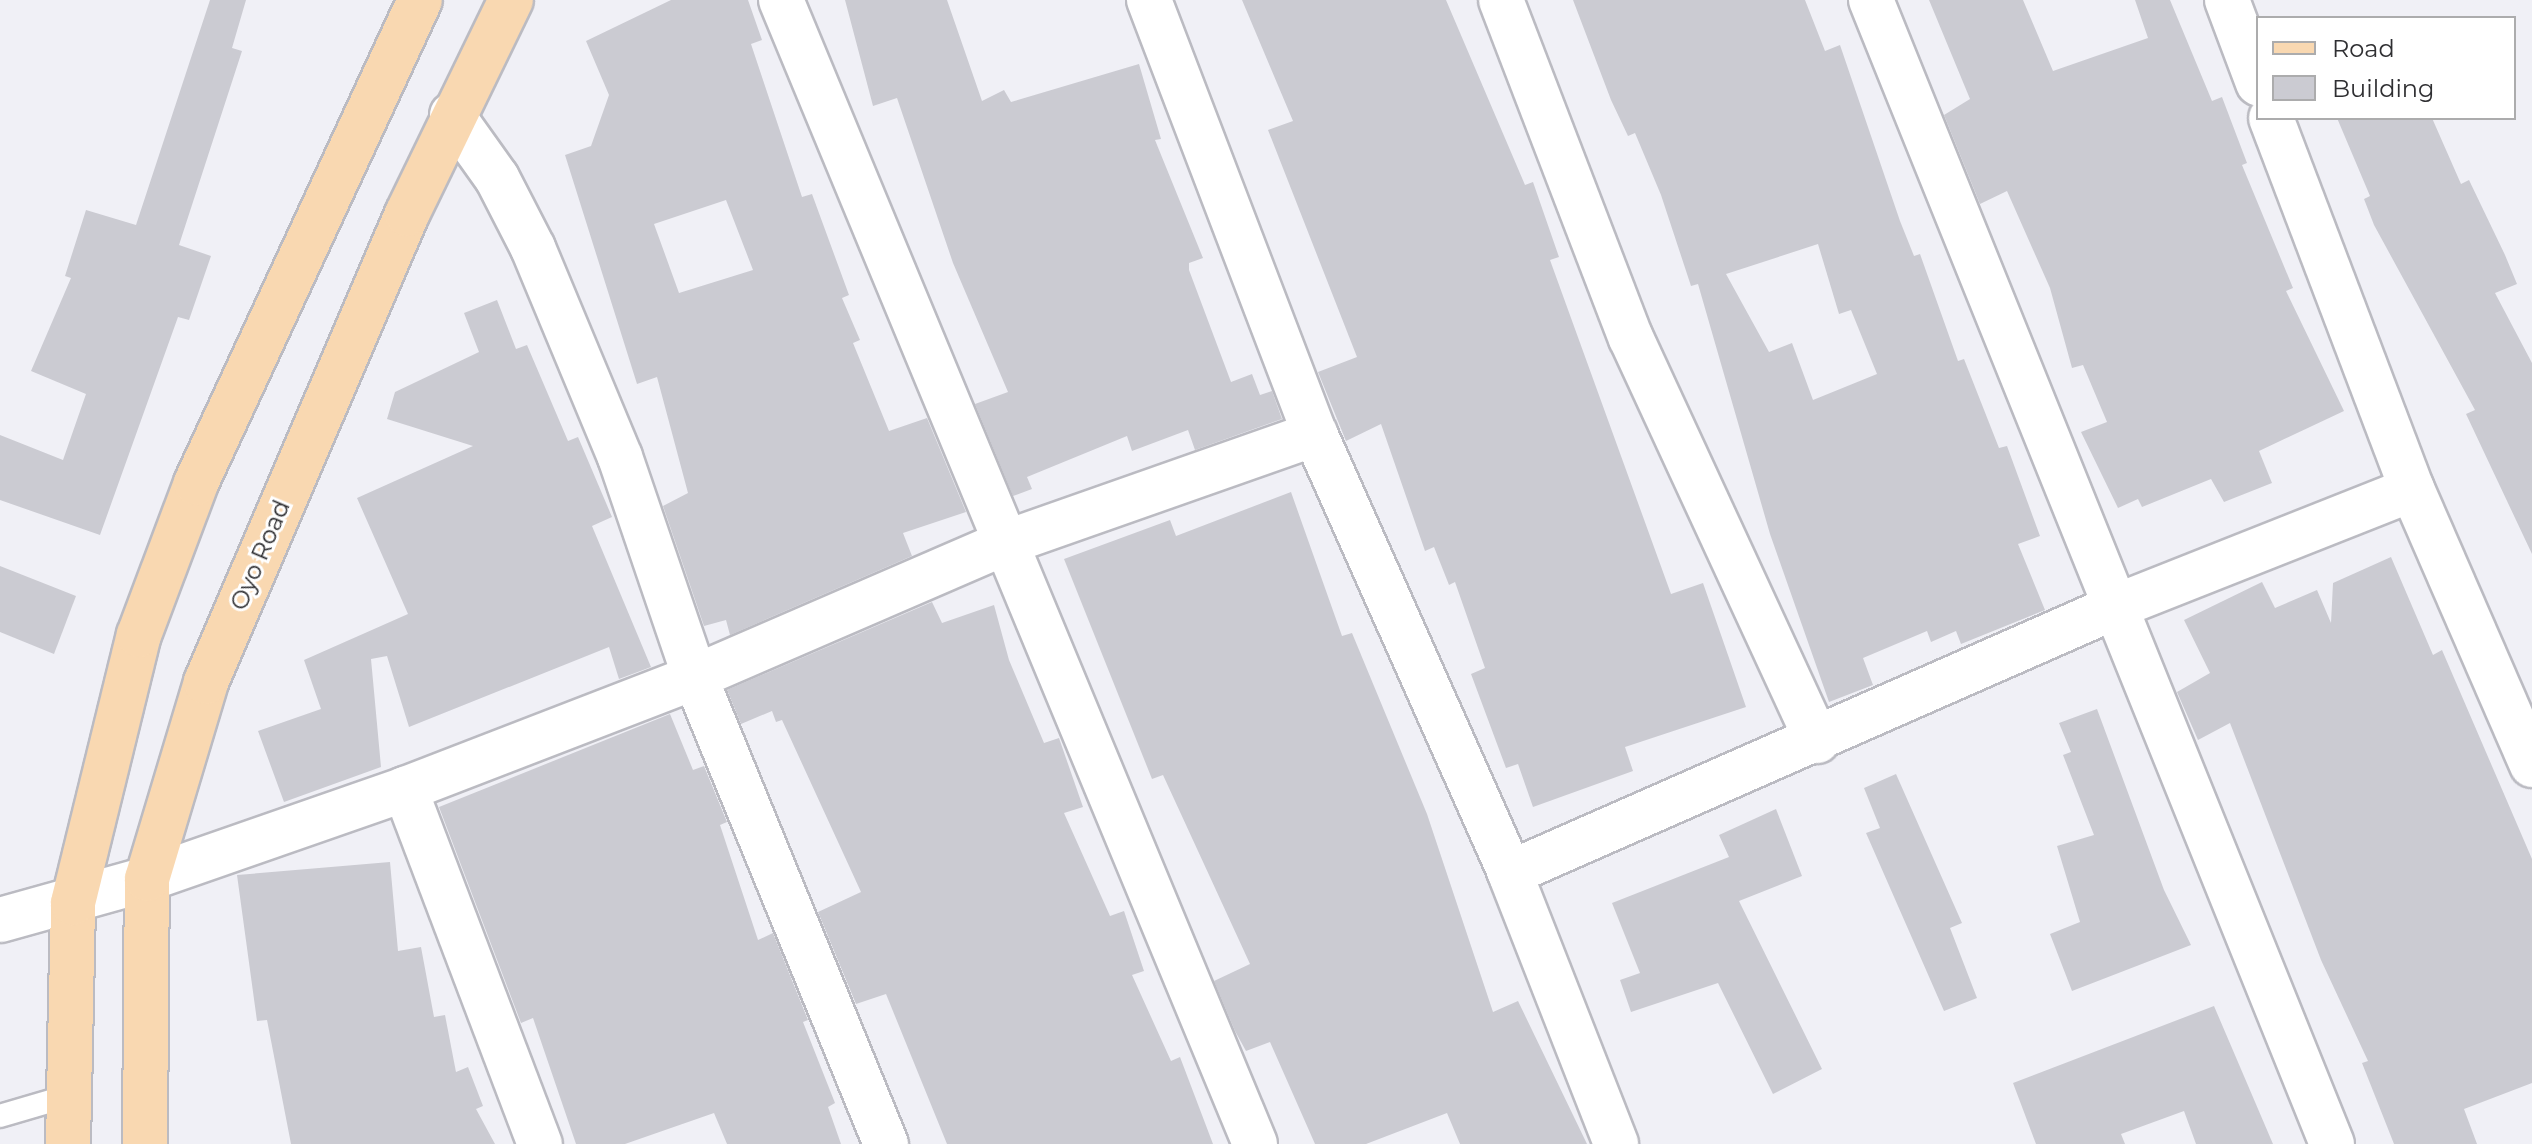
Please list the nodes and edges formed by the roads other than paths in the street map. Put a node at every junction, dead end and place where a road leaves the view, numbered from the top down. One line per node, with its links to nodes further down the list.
1 (420, 0): 21 (main road)
2 (511, 0): 9 (main road, Oyo Road)
3 (781, 0): 13 (street)
4 (1149, 0): 11 (street)
5 (1501, 0): 16 (street)
6 (1871, 0): 14 (street)
7 (2227, 0): 8 (street)
8 (2256, 78)
9 (452, 115): 15 (street); 20 (main road, Oyo Road)
10 (2272, 120): 12 (street)
11 (1315, 434): 13 (street); 19 (street)
12 (2412, 489): 14 (street); 17 (street)
13 (1005, 543): 15 (street); 29 (street)
14 (2117, 606): 16 (street); 31 (street)
15 (695, 677): 18 (street); 28 (street)
16 (1817, 741): 19 (street)
17 (2532, 765)
18 (405, 789): 20 (street); 27 (street)
19 (1510, 873): 30 (street)
20 (147, 879): 21 (street); 26 (main road, Oyo Road)
21 (73, 903): 22 (street); 23 (main road)
22 (0, 920)
23 (68, 1096): 24 (lane); 25 (main road)
24 (0, 1116)
25 (68, 1144)
26 (145, 1144)
27 (540, 1144)
28 (886, 1144)
29 (1255, 1144)
30 (1616, 1144)
31 (2332, 1144)

